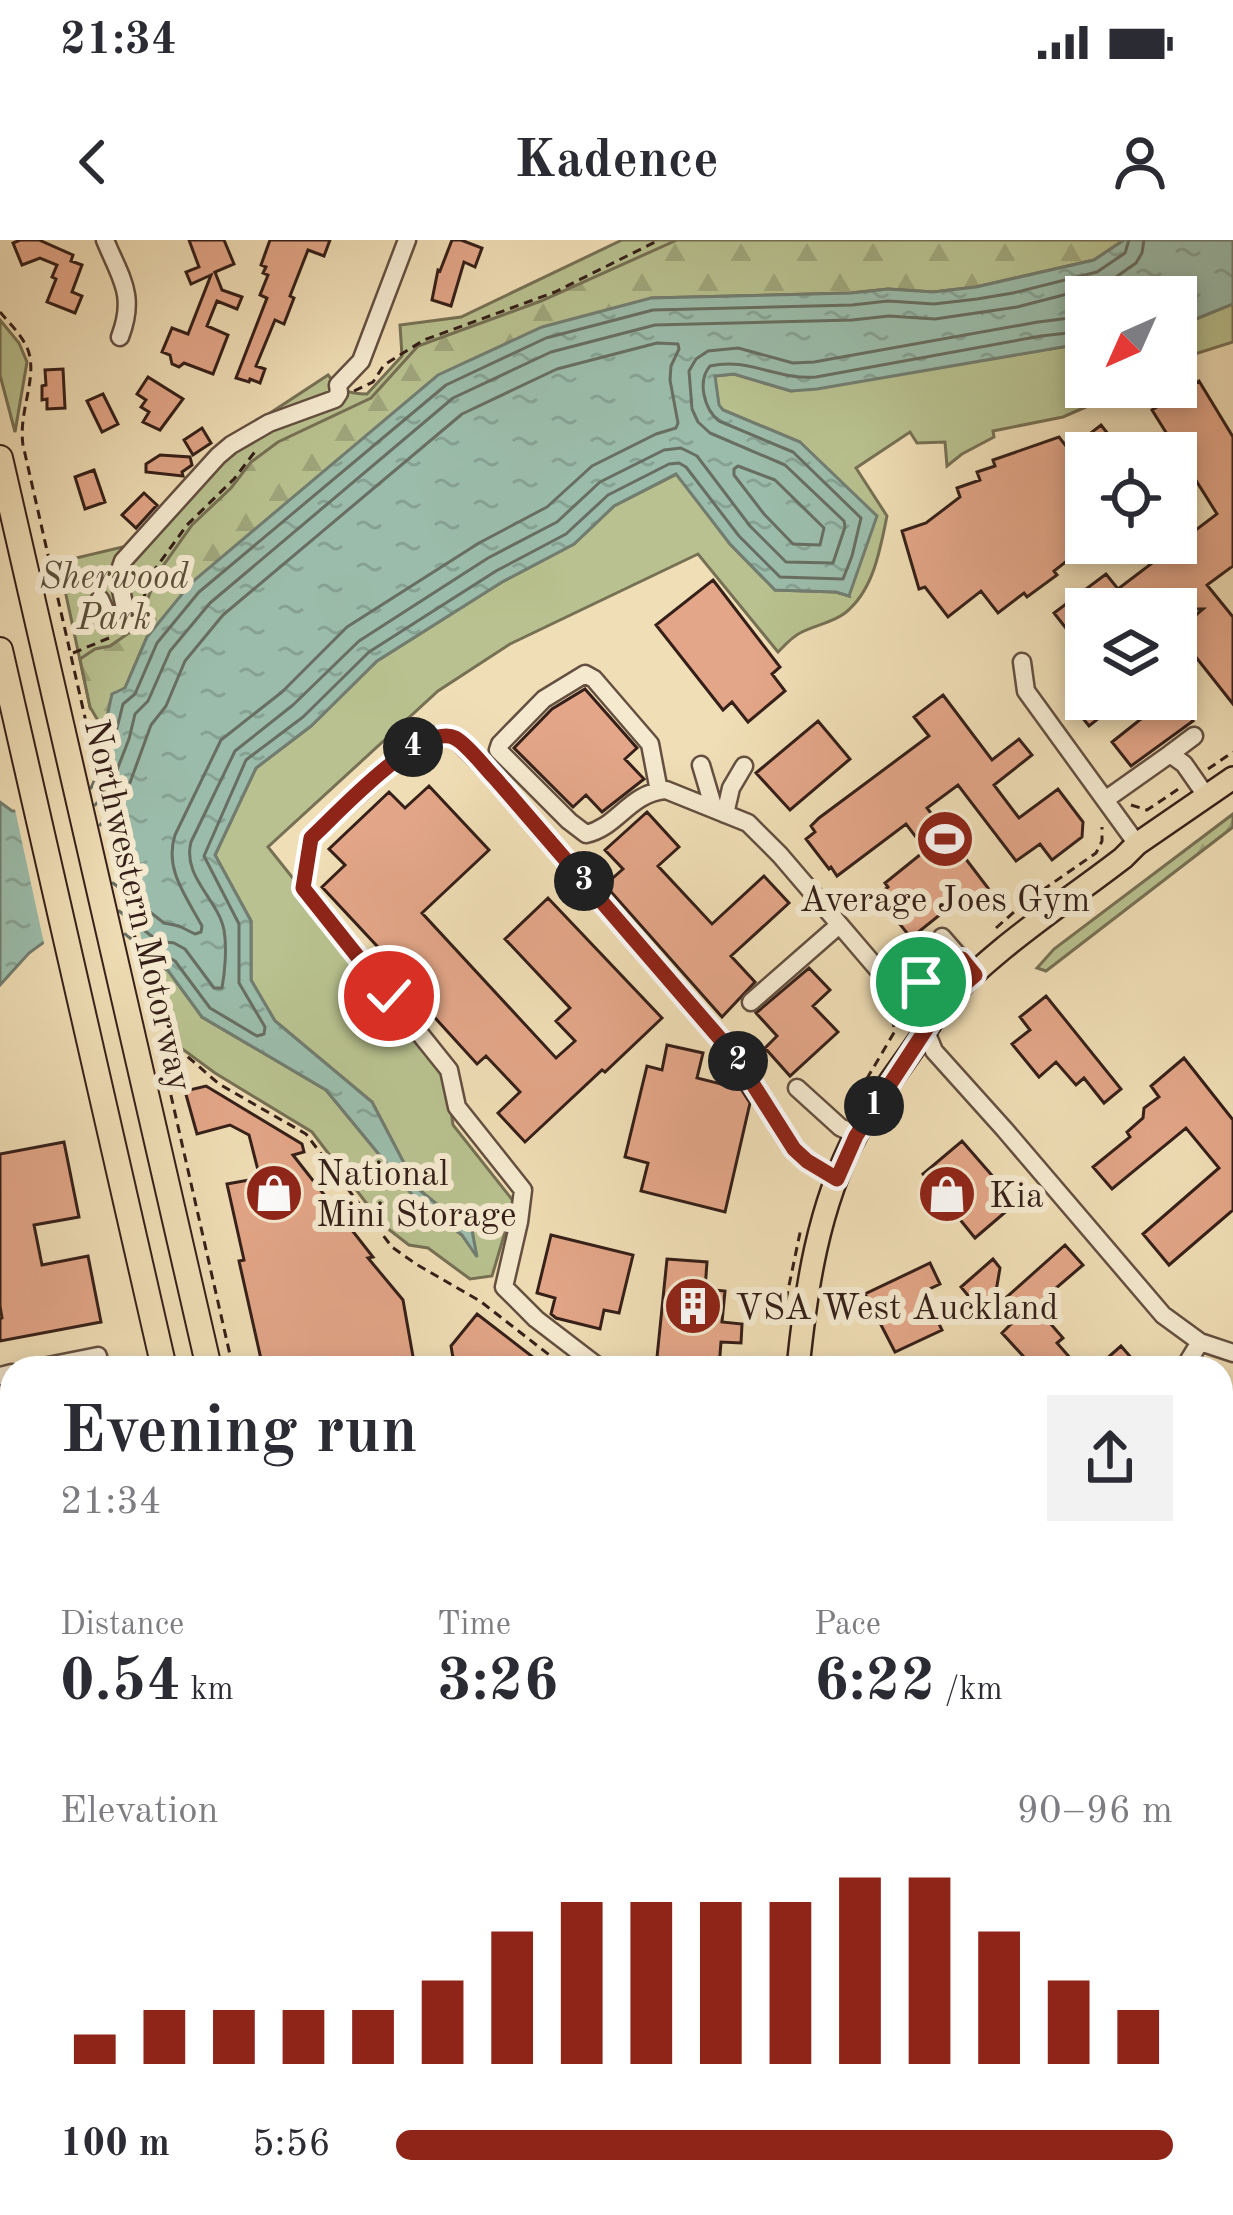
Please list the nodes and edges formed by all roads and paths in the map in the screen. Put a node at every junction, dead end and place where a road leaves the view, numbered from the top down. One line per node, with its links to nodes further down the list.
1 (105, 240): 5 (street)
2 (407, 240): 9 (street)
3 (658, 240): 6 (path)
4 (0, 312): 13 (path)
5 (120, 337)
6 (347, 391)
7 (266, 440): 10 (path)
8 (0, 458): 31 (highway, Northwestern Motorway)
9 (100, 598)
10 (141, 605)
11 (118, 634): 13 (path)
12 (0, 650): 40 (highway)
13 (72, 654): 31 (path)
14 (1022, 662): 22 (street)
15 (1195, 736): 16 (street)
16 (1170, 754): 21 (street); 22 (street)
17 (701, 765): 23 (street)
18 (744, 766): 23 (street)
19 (1233, 778): 21 (main road)
20 (659, 791): 20 (street); 23 (street)
21 (1207, 797): 25 (main road)
22 (1105, 800): 25 (street)
23 (720, 812): 26 (street)
24 (1104, 821): 27 (path)
25 (1137, 844): 29 (main road)
26 (838, 925): 32 (street); 33 (street)
27 (996, 929)
28 (942, 937): 29 (street)
29 (969, 967): 30 (path); 33 (main road)
30 (910, 980)
31 (135, 983): 34 (path); 41 (highway, Northwestern Motorway)
32 (751, 1002)
33 (926, 1031): 36 (main road); 38 (street)
34 (161, 1045): 42 (path); 43 (path)
35 (796, 1088): 36 (street)
36 (856, 1136): 37 (main road)
37 (837, 1179): 44 (street); 45 (main road)
38 (1200, 1342): 39 (street); 46 (street)
39 (1233, 1353)
40 (161, 1356)
41 (207, 1356)
42 (230, 1356)
43 (551, 1356)
44 (584, 1356)
45 (799, 1356)
46 (1191, 1356)

